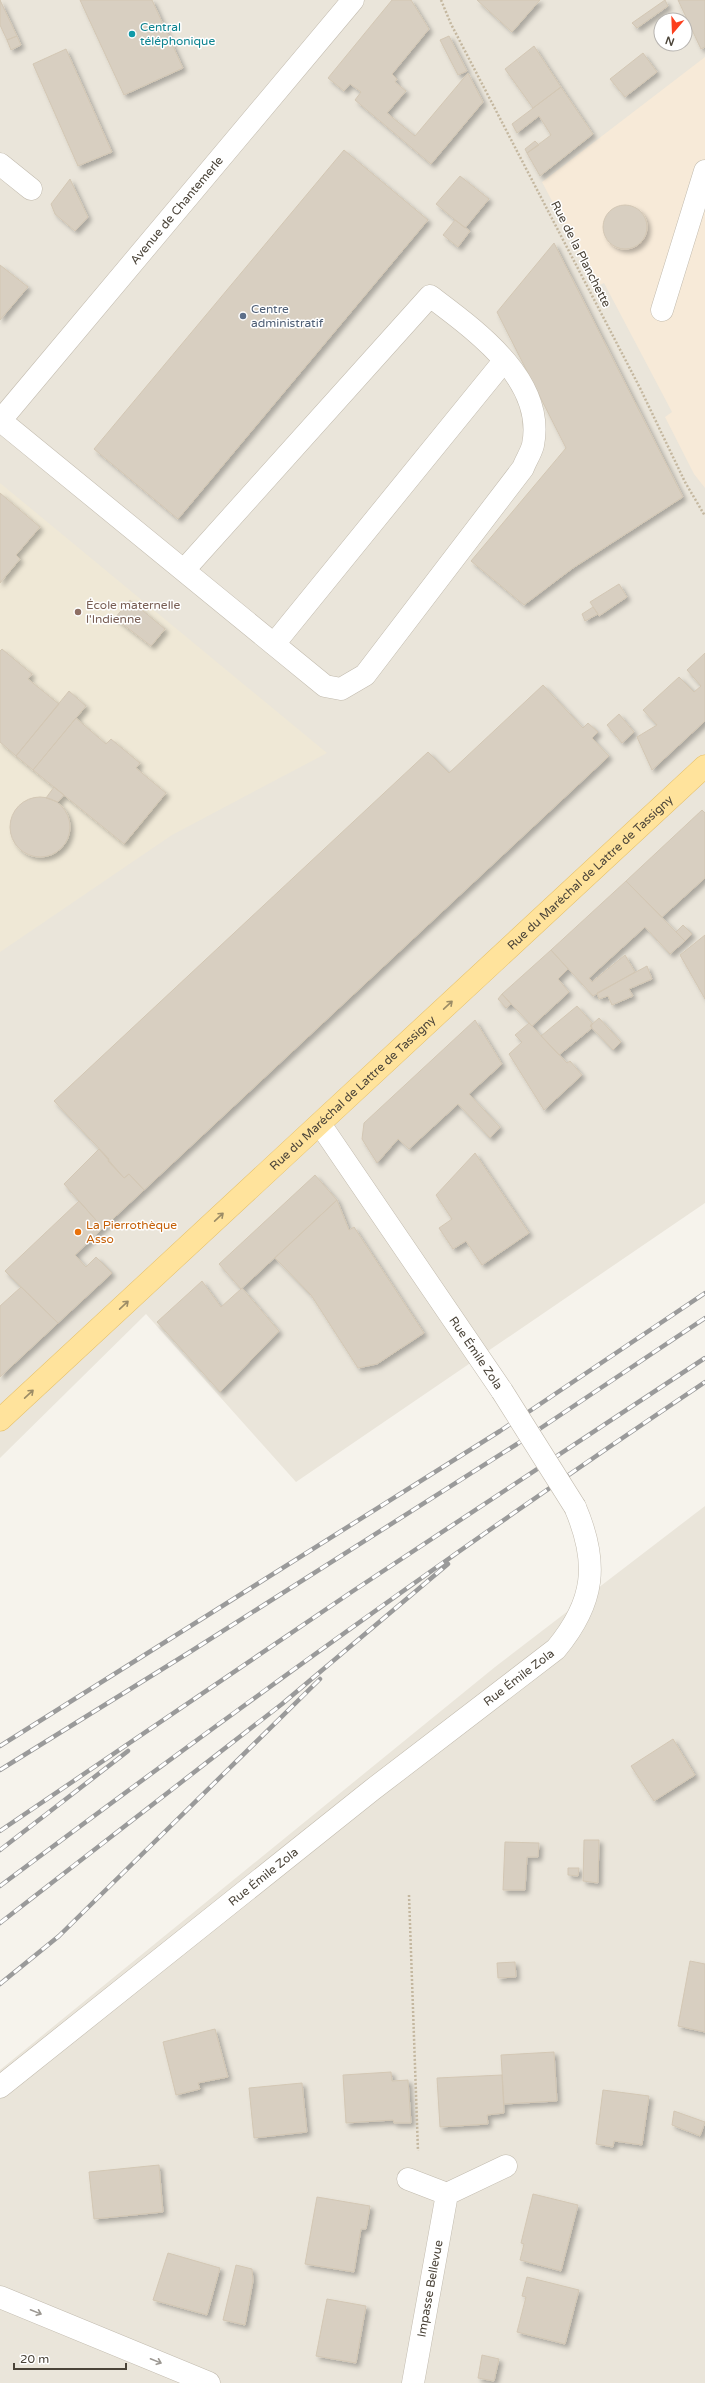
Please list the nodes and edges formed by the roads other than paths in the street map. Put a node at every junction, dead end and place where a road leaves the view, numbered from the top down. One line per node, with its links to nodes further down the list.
1 (353, 0): 7 (street, Avenue de Chantemerle)
2 (0, 164): 4 (street)
3 (705, 171): 5 (street)
4 (31, 189)
5 (662, 310)
6 (504, 361): 8 (street); 9 (street); 9 (street)
7 (0, 421): 8 (street)
8 (184, 570): 9 (street)
9 (274, 644)
10 (705, 766): 11 (main road, Rue du Maréchal de Lattre de Tassigny, one-way to 10)
11 (320, 1124): 12 (main road, Rue du Maréchal de Lattre de Tassigny, one-way to 11); 13 (street, Rue Émile Zola, bridge)
12 (0, 1420)
13 (0, 2088)
14 (506, 2166): 16 (street)
15 (408, 2179): 16 (street)
16 (448, 2194): 19 (street, Impasse Bellevue)
17 (0, 2297): 18 (street, one-way to 18)
18 (209, 2383)
19 (413, 2383)

